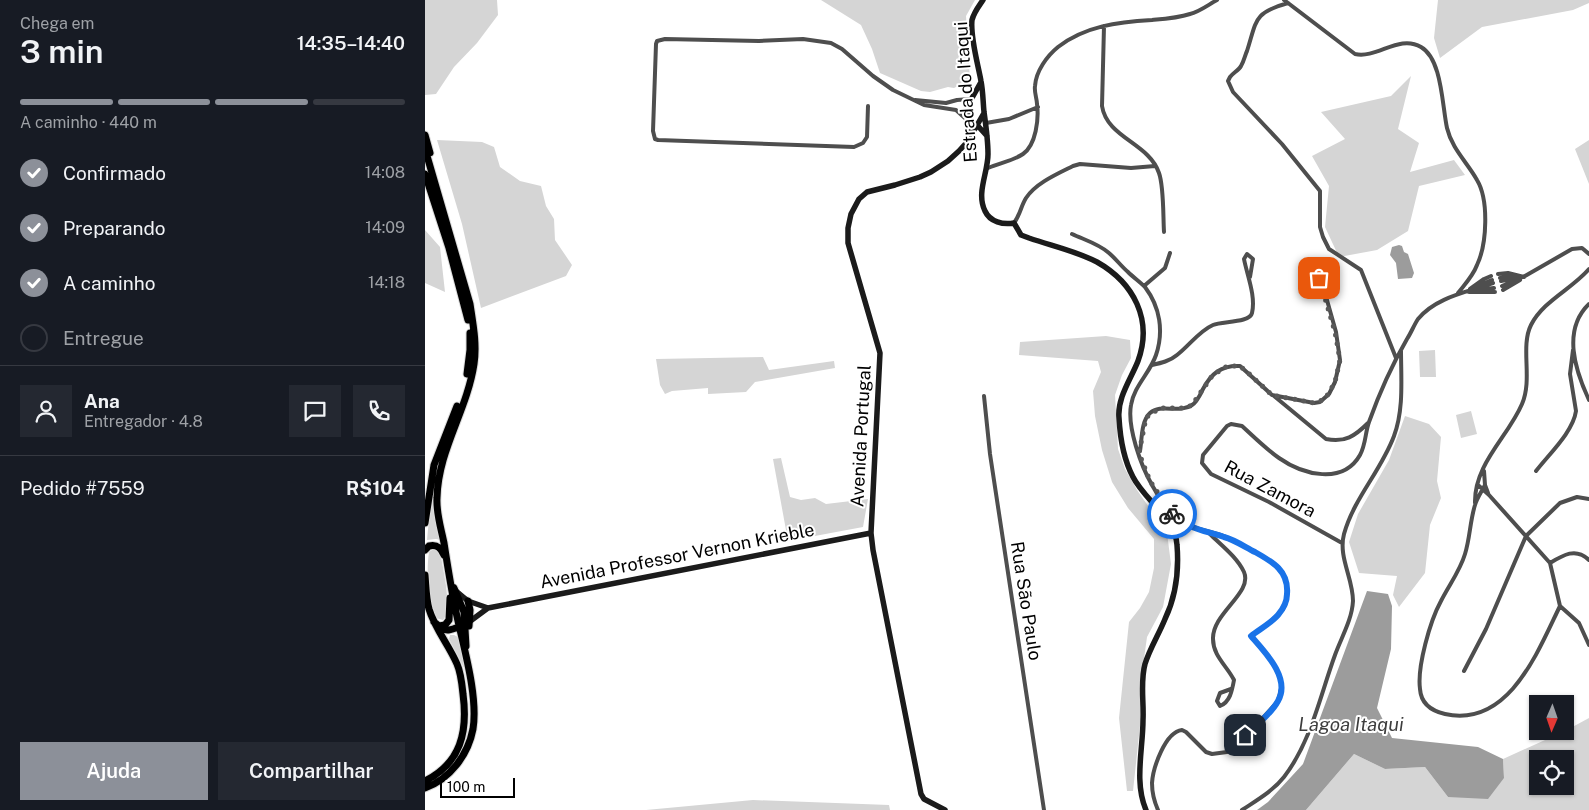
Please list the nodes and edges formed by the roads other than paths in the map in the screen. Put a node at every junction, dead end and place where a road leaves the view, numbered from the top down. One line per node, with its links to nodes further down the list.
1 (983, 0): 5 (street, Estrada do Itaqui)
2 (1217, 0): 4 (street)
3 (1286, 2): 34 (street); 38 (street)
4 (1103, 26): 9 (street); 18 (street)
5 (981, 81): 6 (street); 10 (street, Estrada do Itaqui)
6 (970, 99): 7 (street); 10 (street); 11 (street)
7 (910, 100): 8 (street); 11 (street)
8 (868, 106)
9 (1038, 107): 12 (street); 19 (street)
10 (984, 113): 12 (street, Estrada do Itaqui); 13 (street, Avenida Portugal)
11 (967, 120): 13 (street); 16 (street)
12 (986, 123): 15 (street, Estrada do Itaqui)
13 (978, 126): 15 (street); 16 (street, Avenida Portugal)
14 (425, 134): 20 (highway)
15 (987, 136): 19 (street, Estrada do Itaqui)
16 (968, 141): 55 (street, Avenida Portugal)
17 (425, 148): 20 (highway)
18 (1155, 166): 21 (street); 22 (street)
19 (988, 168): 21 (street, Estrada do Itaqui)
20 (428, 171): 53 (highway); 59 (highway)
21 (1014, 223): 78 (street, Estrada do Itaqui)
22 (1164, 232)
23 (1072, 234): 29 (street)
24 (1170, 253): 29 (street)
25 (1589, 254): 28 (street)
26 (1589, 269): 45 (street)
27 (1249, 277): 27 (street); 39 (street)
28 (1524, 277): 28 (street); 31 (street)
29 (1144, 286): 39 (street)
30 (1323, 286): 30 (street); 40 (street)
31 (1503, 288)
32 (1495, 290): 33 (street)
33 (1467, 292): 33 (street); 34 (street)
34 (1457, 294): 36 (street, Rua Zamora)
35 (1589, 304): 37 (street)
36 (1401, 350): 38 (street, Rua Zamora); 57 (street)
37 (1573, 350): 42 (street); 46 (street)
38 (1396, 358): 43 (street, Rua Zamora)
39 (1152, 365): 44 (street)
40 (1272, 395): 43 (street); 44 (street)
41 (984, 396): 77 (street, Rua São Paulo)
42 (1589, 400)
43 (1368, 423): 57 (street, Rua Zamora)
44 (1139, 453): 54 (street)
45 (1485, 465): 47 (street); 48 (street)
46 (1536, 471)
47 (1485, 484): 49 (street); 50 (street)
48 (1478, 485): 49 (street); 52 (street)
49 (1482, 490): 50 (street); 52 (street)
50 (1489, 495): 56 (street)
51 (1589, 499): 56 (street)
52 (1475, 505): 66 (street)
53 (425, 523)
54 (1209, 532): 73 (street); 79 (street)
55 (871, 533): 67 (street, Avenida Professor Vernon Krieble); 76 (street, Avenida Portugal)
56 (1526, 536): 61 (street); 72 (street)
57 (1342, 543): 80 (street)
58 (425, 550): 59 (highway)
59 (446, 560): 63 (highway)
60 (1589, 560): 61 (street)
61 (1550, 563): 66 (street)
62 (425, 575): 68 (highway)
63 (450, 579): 64 (highway); 68 (highway); 69 (highway)
64 (456, 591): 65 (street); 69 (highway)
65 (468, 601): 67 (street); 69 (highway)
66 (1560, 606): 70 (street)
67 (488, 608): 69 (street, Avenida Professor Vernon Krieble)
68 (436, 624): 69 (highway); 74 (highway)
69 (465, 624): 71 (highway); 71 (highway)
70 (1589, 645)
71 (466, 657): 75 (highway)
72 (1464, 671)
73 (1231, 689): 73 (street)
74 (425, 781)
75 (425, 788)
76 (945, 810)
77 (1044, 810)
78 (1146, 810)
79 (1157, 810)
80 (1243, 810)

